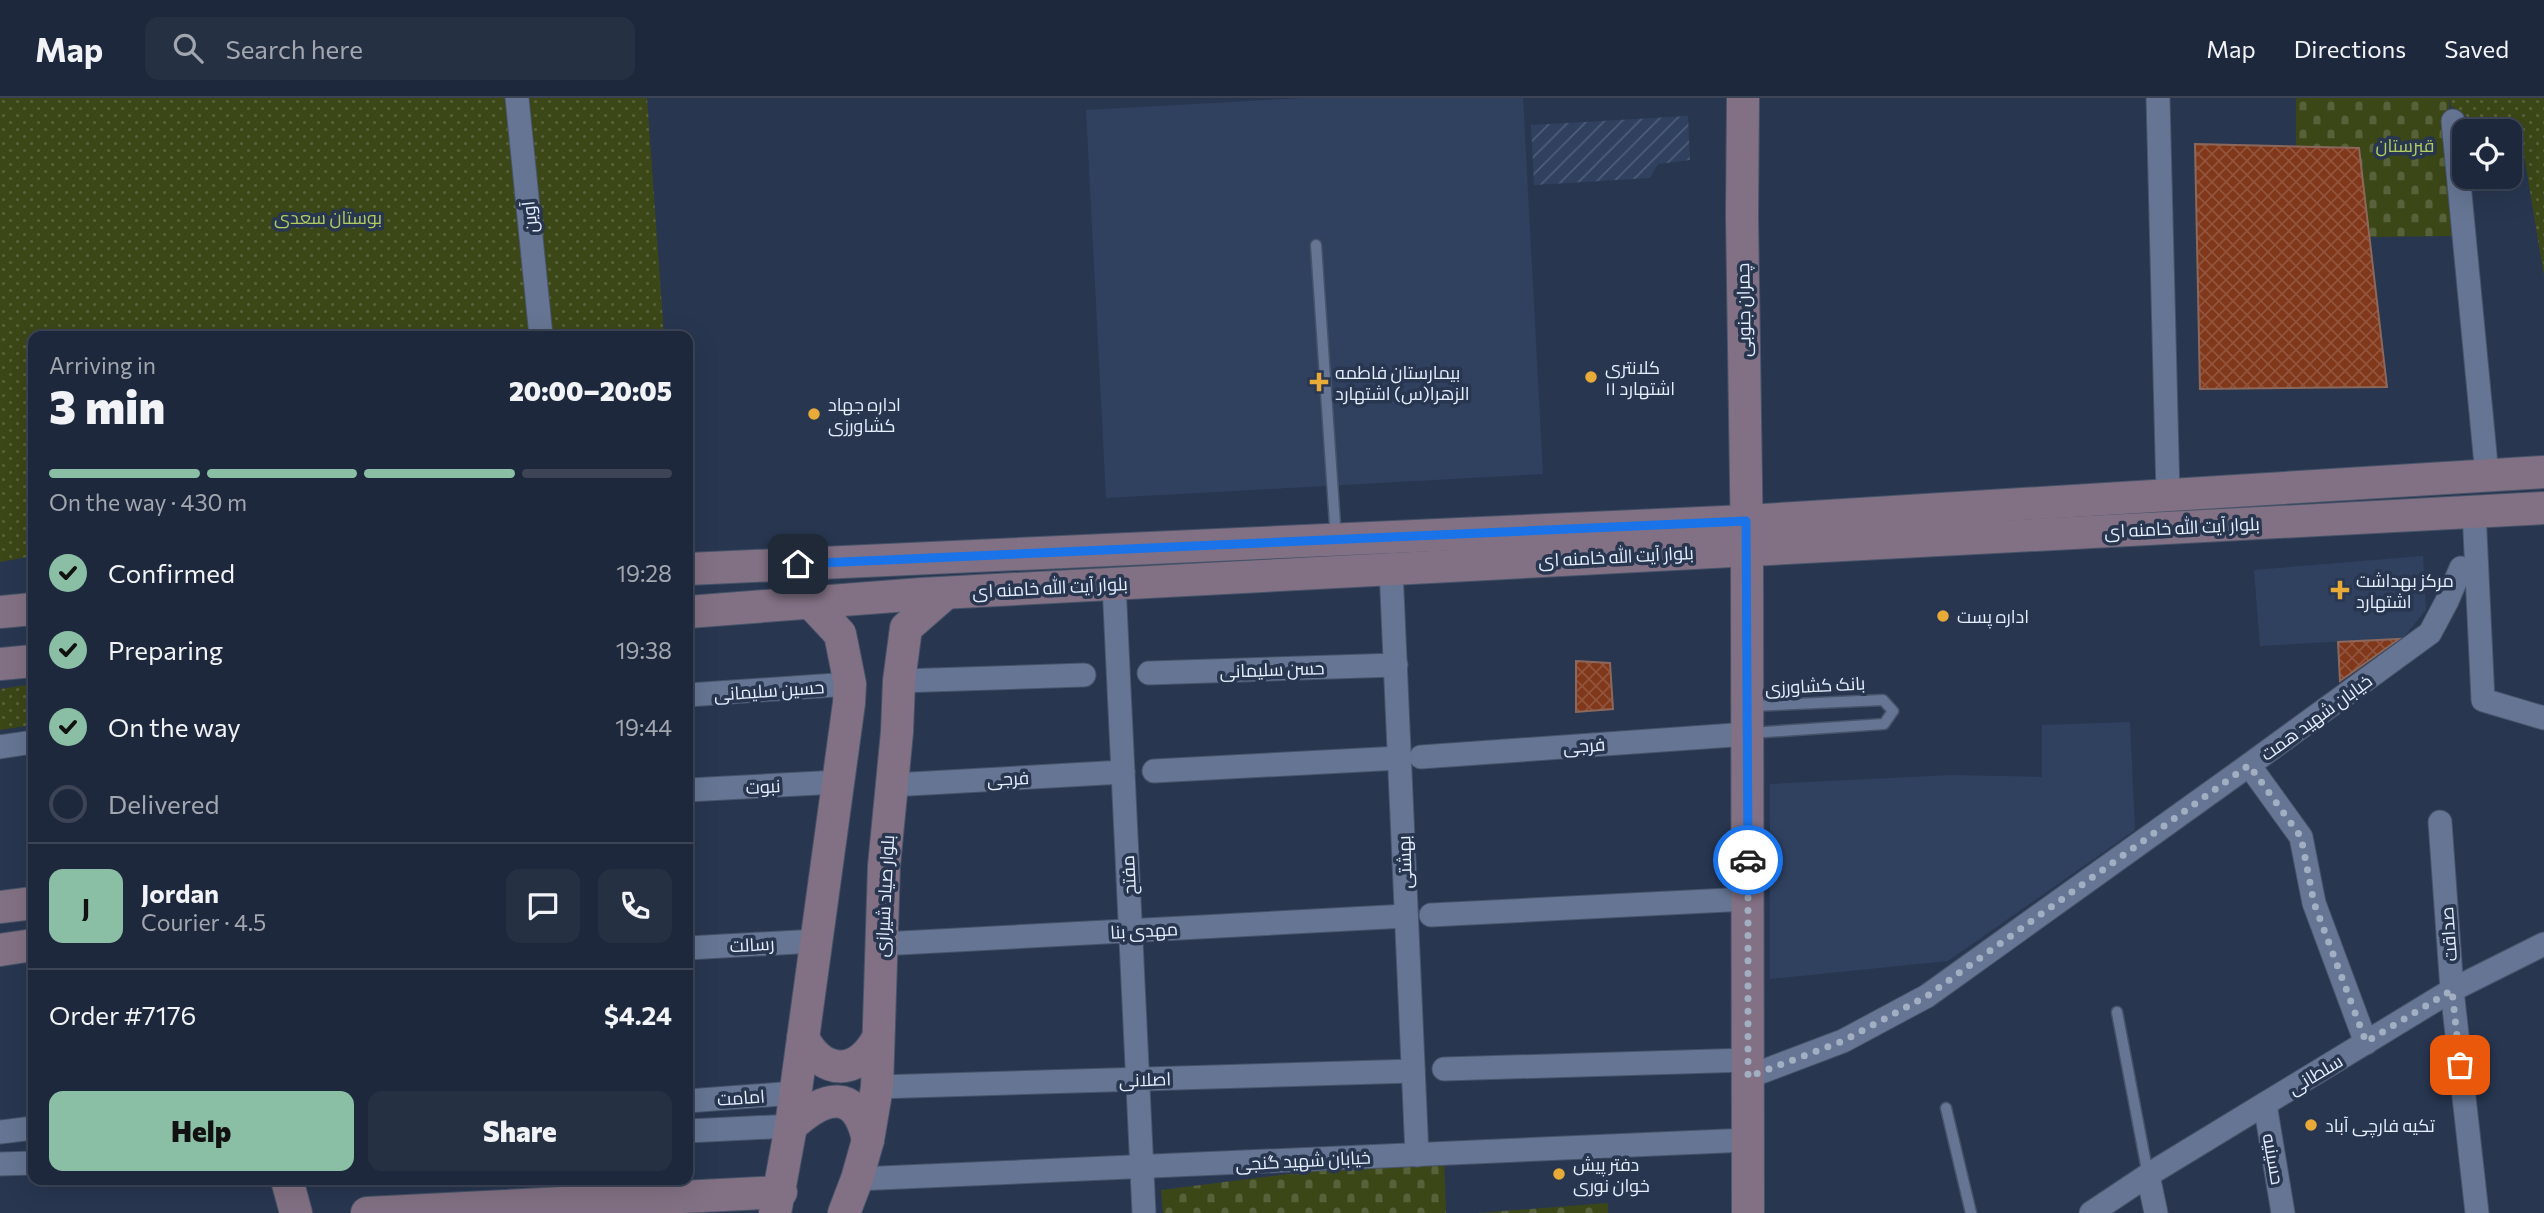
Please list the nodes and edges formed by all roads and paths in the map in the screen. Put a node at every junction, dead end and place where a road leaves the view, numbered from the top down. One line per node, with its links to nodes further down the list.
1 (517, 98): 6 (street, آوین)
2 (1743, 98): 12 (main road, چمران جنوبی)
3 (2158, 98): 9 (street)
4 (2460, 189): 8 (street)
5 (1316, 245): 13 (lane)
6 (540, 331)
7 (2544, 472): 8 (main road, بلوار آیت الله خامنه ای)
8 (2487, 475): 9 (main road, بلوار آیت الله خامنه ای)
9 (2168, 495): 12 (main road, بلوار آیت الله خامنه ای)
10 (2544, 508): 11 (main road, بلوار آیت الله خامنه ای)
11 (2474, 511): 12 (main road, بلوار آیت الله خامنه ای); 14 (lane); 31 (street)
12 (1747, 535): 13 (main road, بلوار آیت الله خامنه ای); 16 (main road, بلوار آیت الله خامنه ای); 32 (main road, چمران جنوبی)
13 (1337, 541): 15 (main road, بلوار آیت الله خامنه ای)
14 (2461, 568): 36 (street, خیابان شهید همت)
15 (693, 569)
16 (1391, 569): 17 (main road, بلوار آیت الله خامنه ای); 25 (street, بهشتی)
17 (1114, 584): 18 (main road, بلوار آیت الله خامنه ای); 38 (street, مفتح)
18 (946, 593): 19 (main road, بلوار آیت الله خامنه ای); 28 (main road, بلوار صیاد شیرازی)
19 (811, 603): 22 (main road, بلوار آیت الله خامنه ای); 29 (main road)
20 (28, 609): 21 (main road)
21 (0, 612)
22 (693, 612)
23 (28, 661): 24 (main road)
24 (0, 664)
25 (1396, 665): 26 (street, حسن سلیمانی); 35 (street, بهشتی)
26 (1149, 673)
27 (1084, 675): 28 (street)
28 (899, 681): 29 (main road); 40 (main road, بلوار صیاد شیرازی)
29 (850, 684): 30 (street, حسین سلیمانی); 39 (main road)
30 (693, 695)
31 (2544, 718)
32 (1747, 720): 32 (lane, بانک کشاورزی); 35 (street, فرجی); 43 (main road, چمران جنوبی)
33 (28, 743): 34 (street)
34 (0, 747)
35 (1410, 757): 37 (street, فرجی); 47 (street, بهشتی)
36 (2249, 765): 59 (street); 61 (street, خیابان شهید همت)
37 (1154, 771)
38 (1123, 772): 40 (street, فرجی); 48 (street, مفتح)
39 (838, 782): 41 (street, نبوت); 49 (main road)
40 (892, 785): 50 (main road, بلوار صیاد شیرازی)
41 (693, 790)
42 (2440, 822): 55 (street, صداقت)
43 (1748, 899): 46 (street); 61 (main road, چمران جنوبی)
44 (28, 904): 45 (main road)
45 (0, 907)
46 (1432, 915)
47 (1406, 916): 48 (street, مهدی بنا); 62 (street, بهشتی)
48 (1130, 931): 50 (street, مهدی بنا); 63 (street, مفتح)
49 (816, 941): 53 (street, رسالت); 57 (main road)
50 (881, 944): 58 (main road, بلوار صیاد شیرازی)
51 (2544, 944): 55 (street, سلطانی)
52 (28, 946): 54 (main road)
53 (693, 948)
54 (0, 950)
55 (2452, 990): 59 (street, سلطانی); 93 (street, صداقت)
56 (2117, 1012): 79 (lane)
57 (803, 1038): 58 (main road); 65 (main road)
58 (877, 1040): 64 (main road, بلوار صیاد شیرازی)
59 (2366, 1042): 67 (street, سلطانی)
60 (1444, 1069): 61 (street)
61 (1748, 1069): 74 (main road, چمران جنوبی)
62 (1413, 1071): 63 (street, اصلانی); 75 (street, بهشتی)
63 (1138, 1079): 64 (street, اصلانی); 78 (street, مفتح)
64 (877, 1087): 73 (main road, بلوار صیاد شیرازی)
65 (795, 1093): 66 (street, امامت); 69 (main road)
66 (693, 1101)
67 (2265, 1104): 79 (street, سلطانی); 92 (street, حسینیه)
68 (1946, 1108): 89 (lane)
69 (791, 1126): 71 (street, امامت); 73 (main road); 83 (main road)
70 (28, 1129): 72 (street)
71 (693, 1131)
72 (0, 1132)
73 (867, 1140): 80 (main road, بلوار صیاد شیرازی)
74 (1748, 1140): 75 (street, خیابان شهید گنجی); 88 (main road, چمران جنوبی)
75 (1417, 1155): 78 (street, خیابان شهید گنجی)
76 (28, 1163): 77 (street)
77 (0, 1164)
78 (1142, 1167): 80 (street, خیابان شهید گنجی); 87 (street, مفتح)
79 (2147, 1175): 90 (street, سلطانی); 91 (street)
80 (857, 1179): 86 (main road, بلوار صیاد شیرازی)
81 (288, 1185): 84 (main road)
82 (302, 1185): 84 (main road)
83 (778, 1202): 85 (main road)
84 (296, 1213)
85 (367, 1213)
86 (844, 1213)
87 (1144, 1213)
88 (1748, 1213)
89 (1971, 1213)
90 (2091, 1213)
91 (2156, 1213)
92 (2283, 1213)
93 (2477, 1213)

